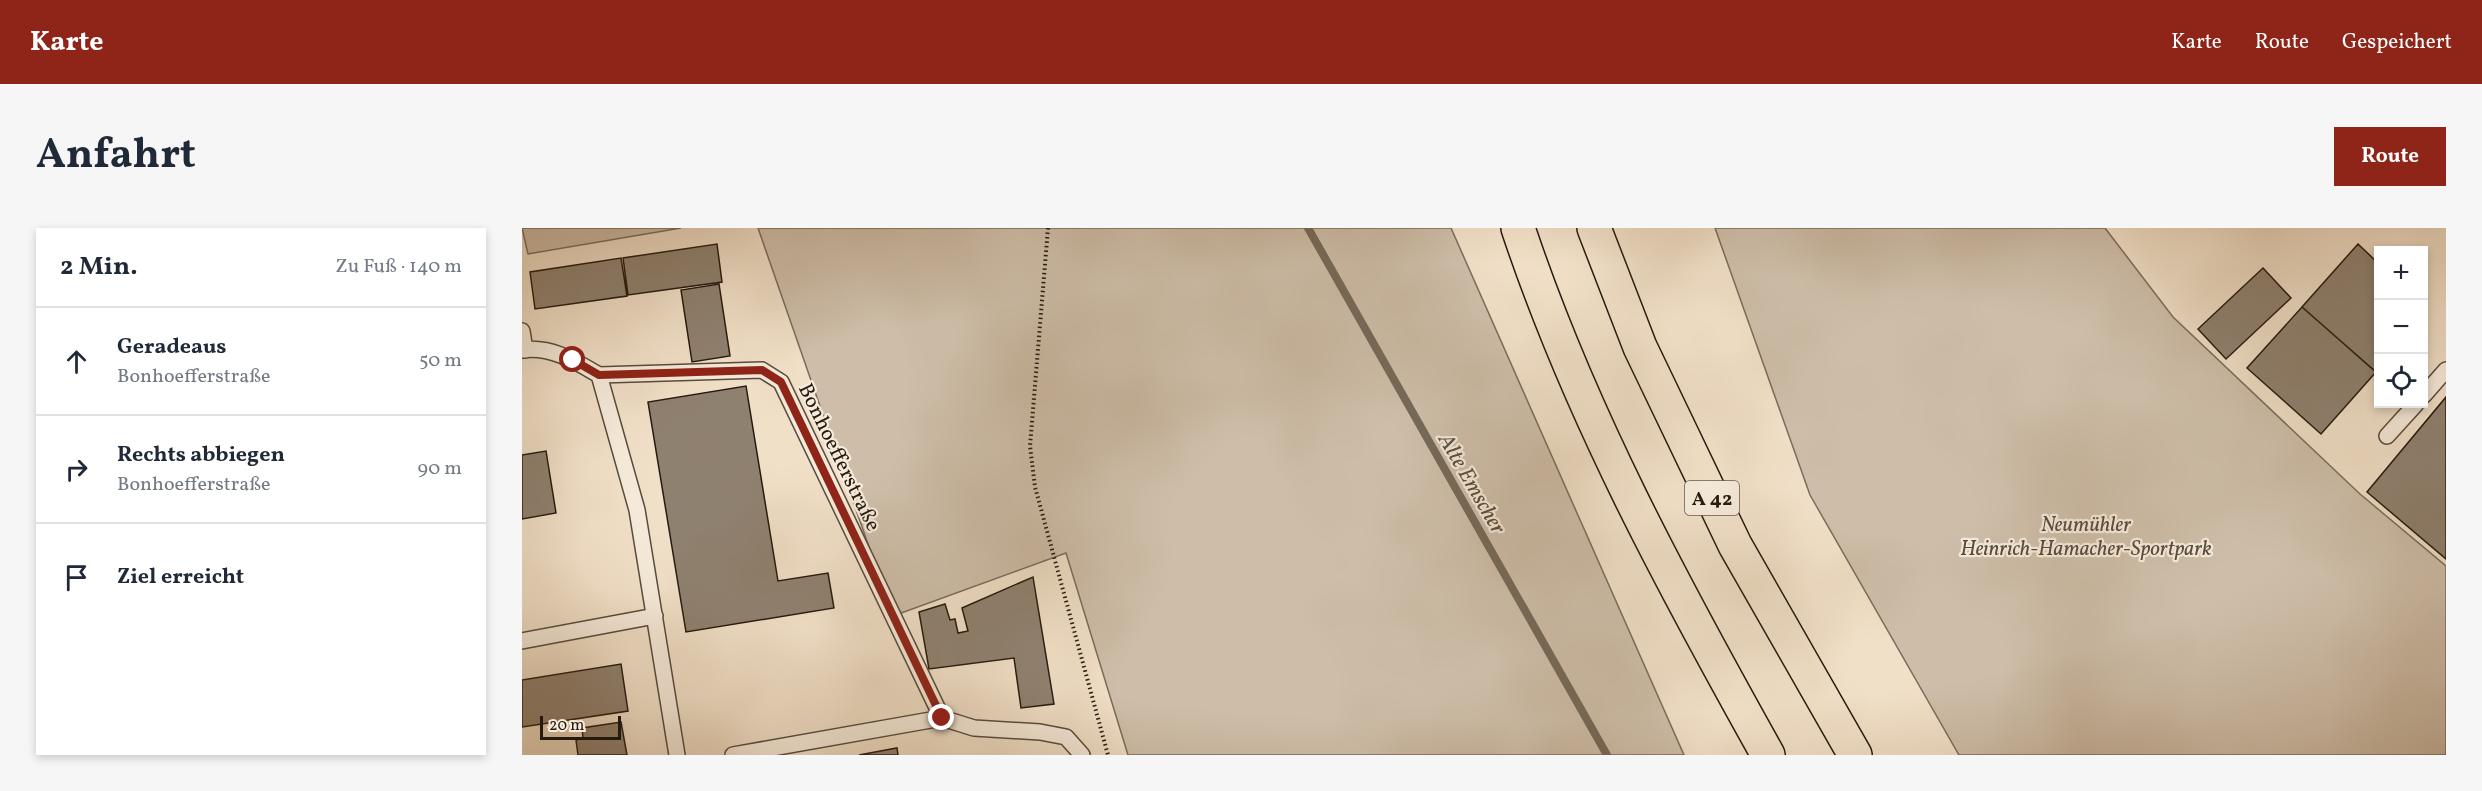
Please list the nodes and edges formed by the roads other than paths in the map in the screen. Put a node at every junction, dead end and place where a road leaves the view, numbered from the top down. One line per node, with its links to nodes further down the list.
1 (1518, 228): 16 (highway)
2 (1594, 228): 17 (highway, A 42)
3 (522, 331): 4 (lane)
4 (524, 350): 6 (lane)
5 (2446, 370): 7 (lane)
6 (599, 375): 10 (lane); 12 (lane, Bonhoefferstraße)
7 (2428, 390)
8 (2411, 408): 9 (lane)
9 (2386, 436)
10 (655, 616): 11 (lane); 13 (lane)
11 (522, 641)
12 (942, 718): 14 (lane); 15 (lane)
13 (677, 755)
14 (734, 755)
15 (1082, 755)
16 (1768, 755)
17 (1856, 755)

